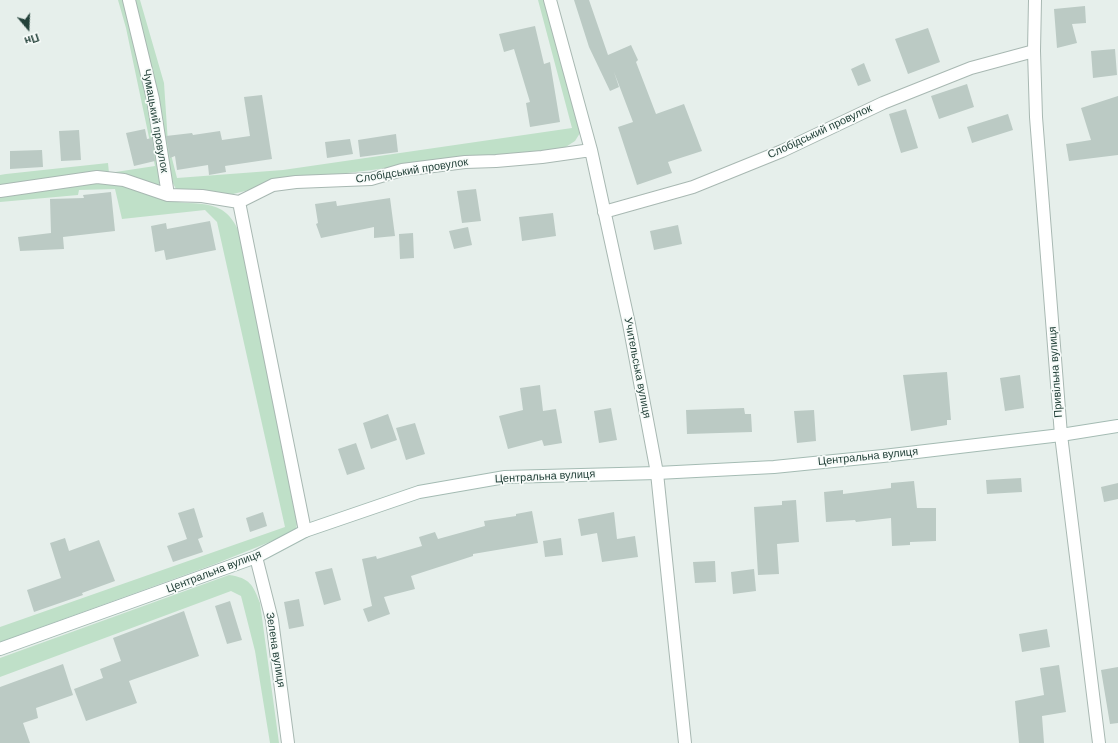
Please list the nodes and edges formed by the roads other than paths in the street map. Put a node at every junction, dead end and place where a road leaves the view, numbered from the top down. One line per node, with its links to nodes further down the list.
1 (129, 0): 7 (street, Чумацький провулок)
2 (550, 0): 5 (street, Учительська вулиця)
3 (1035, 0): 4 (street, Привільна вулиця)
4 (1034, 51): 9 (street, Слобідський провулок); 11 (street, Привільна вулиця)
5 (591, 150): 8 (street, Слобідський провулок); 9 (street, Учительська вулиця)
6 (0, 191): 7 (street)
7 (168, 195): 8 (street)
8 (239, 202): 13 (street)
9 (604, 212): 12 (street, Учительська вулиця)
10 (1118, 426): 11 (street, Центральна вулиця)
11 (1061, 435): 12 (street, Центральна вулиця); 18 (street, Привільна вулиця)
12 (657, 472): 13 (street, Центральна вулиця); 17 (street, Учительська вулиця)
13 (305, 531): 14 (street, Центральна вулиця)
14 (256, 557): 15 (street, Центральна вулиця); 16 (street, Зелена вулиця)
15 (0, 649)
16 (288, 743)
17 (685, 743)
18 (1099, 743)

